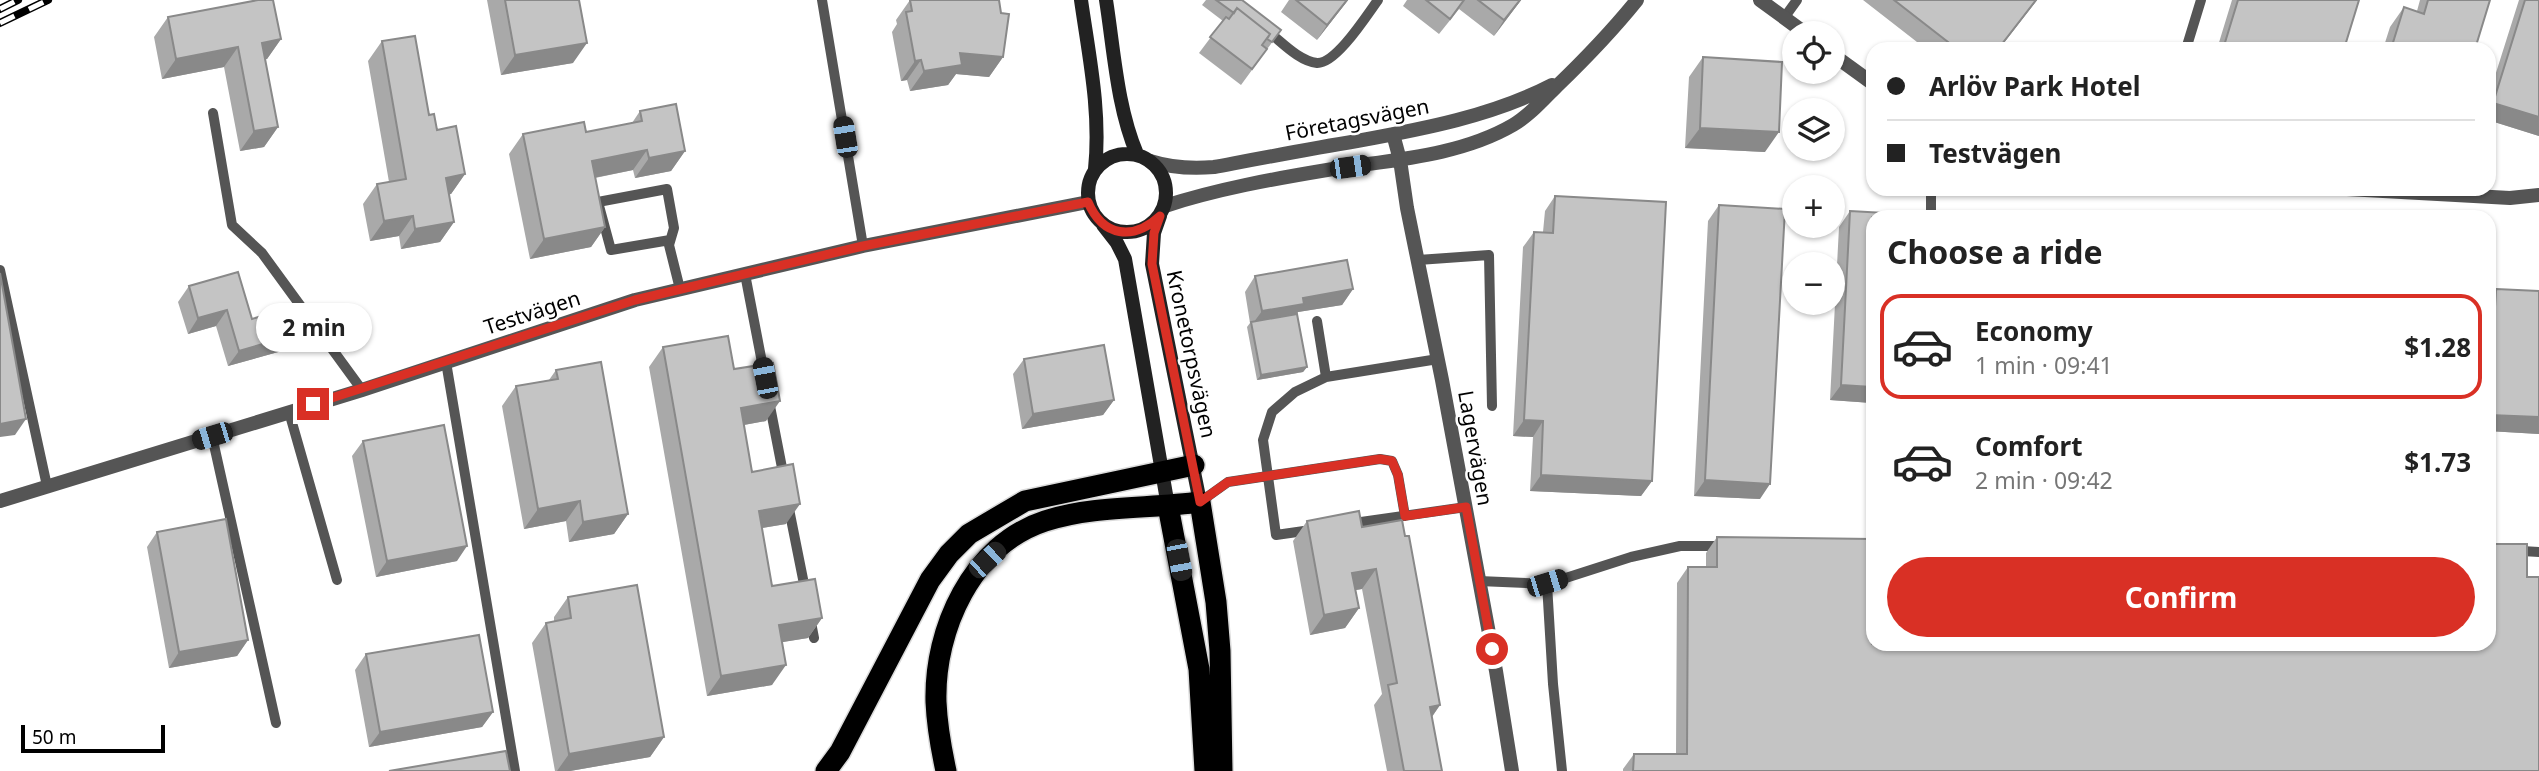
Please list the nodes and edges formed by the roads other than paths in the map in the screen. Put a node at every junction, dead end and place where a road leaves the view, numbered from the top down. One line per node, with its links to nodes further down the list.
1 (822, 0): 29 (lane)
2 (1081, 0): 20 (main road)
3 (1106, 0): 18 (main road)
4 (1378, 0): 11 (lane)
5 (1637, 0): 14 (street, Företagsvägen)
6 (1760, 0): 9 (street)
7 (1797, 0): 9 (lane)
8 (2201, 0): 12 (lane)
9 (1784, 18): 10 (street)
10 (1788, 21)
11 (1258, 23)
12 (2188, 42)
13 (1845, 63): 15 (street)
14 (1565, 78): 17 (street, Företagsvägen); 19 (street, Företagsvägen)
15 (1866, 79)
16 (213, 113): 38 (lane)
17 (1393, 134): 18 (street, Företagsvägen); 19 (street, Lagervägen)
18 (1143, 157): 20 (main road); 26 (main road)
19 (1400, 160): 26 (street, Företagsvägen); 30 (street, Lagervägen)
20 (1095, 169): 24 (main road)
21 (2539, 195): 23 (street)
22 (1931, 196): 25 (lane)
23 (2474, 196)
24 (1088, 202): 27 (main road); 29 (street, Testvägen)
25 (1931, 210)
26 (1162, 211): 27 (main road); 42 (main road, Kronetorpsvägen)
27 (1103, 225): 43 (main road)
28 (670, 240): 28 (lane); 33 (lane)
29 (863, 246): 32 (street, Testvägen)
30 (1418, 260): 35 (street, Lagervägen); 39 (lane)
31 (0, 271): 45 (lane)
32 (745, 274): 33 (street, Testvägen); 59 (lane)
33 (680, 289): 36 (street, Testvägen)
34 (1317, 321): 37 (lane)
35 (1438, 359): 37 (lane); 49 (street, Lagervägen)
36 (446, 362): 38 (street, Testvägen); 61 (lane)
37 (1326, 377): 44 (lane)
38 (362, 390): 40 (street, Testvägen)
39 (1492, 406)
40 (289, 412): 41 (street, Testvägen); 56 (lane)
41 (212, 436): 45 (street, Testvägen); 60 (lane)
42 (1194, 465): 43 (highway); 47 (main road, Kronetorpsvägen)
43 (1163, 470): 48 (main road); 62 (highway)
44 (1267, 476): 47 (lane); 50 (lane); 52 (lane)
45 (47, 486): 46 (street, Testvägen)
46 (0, 501)
47 (1200, 502): 48 (highway); 65 (highway)
48 (1168, 506): 63 (highway); 64 (highway)
49 (1466, 507): 50 (lane); 57 (street, Lagervägen)
50 (1405, 516): 51 (lane)
51 (1341, 525)
52 (1328, 527)
53 (1735, 546): 58 (lane)
54 (2496, 549): 55 (lane)
55 (2539, 552)
56 (337, 580)
57 (1479, 581): 58 (lane); 66 (street, Lagervägen)
58 (1547, 583): 67 (lane)
59 (814, 638)
60 (276, 723)
61 (515, 771)
62 (826, 771)
63 (946, 771)
64 (1205, 771)
65 (1222, 771)
66 (1512, 771)
67 (1562, 771)

